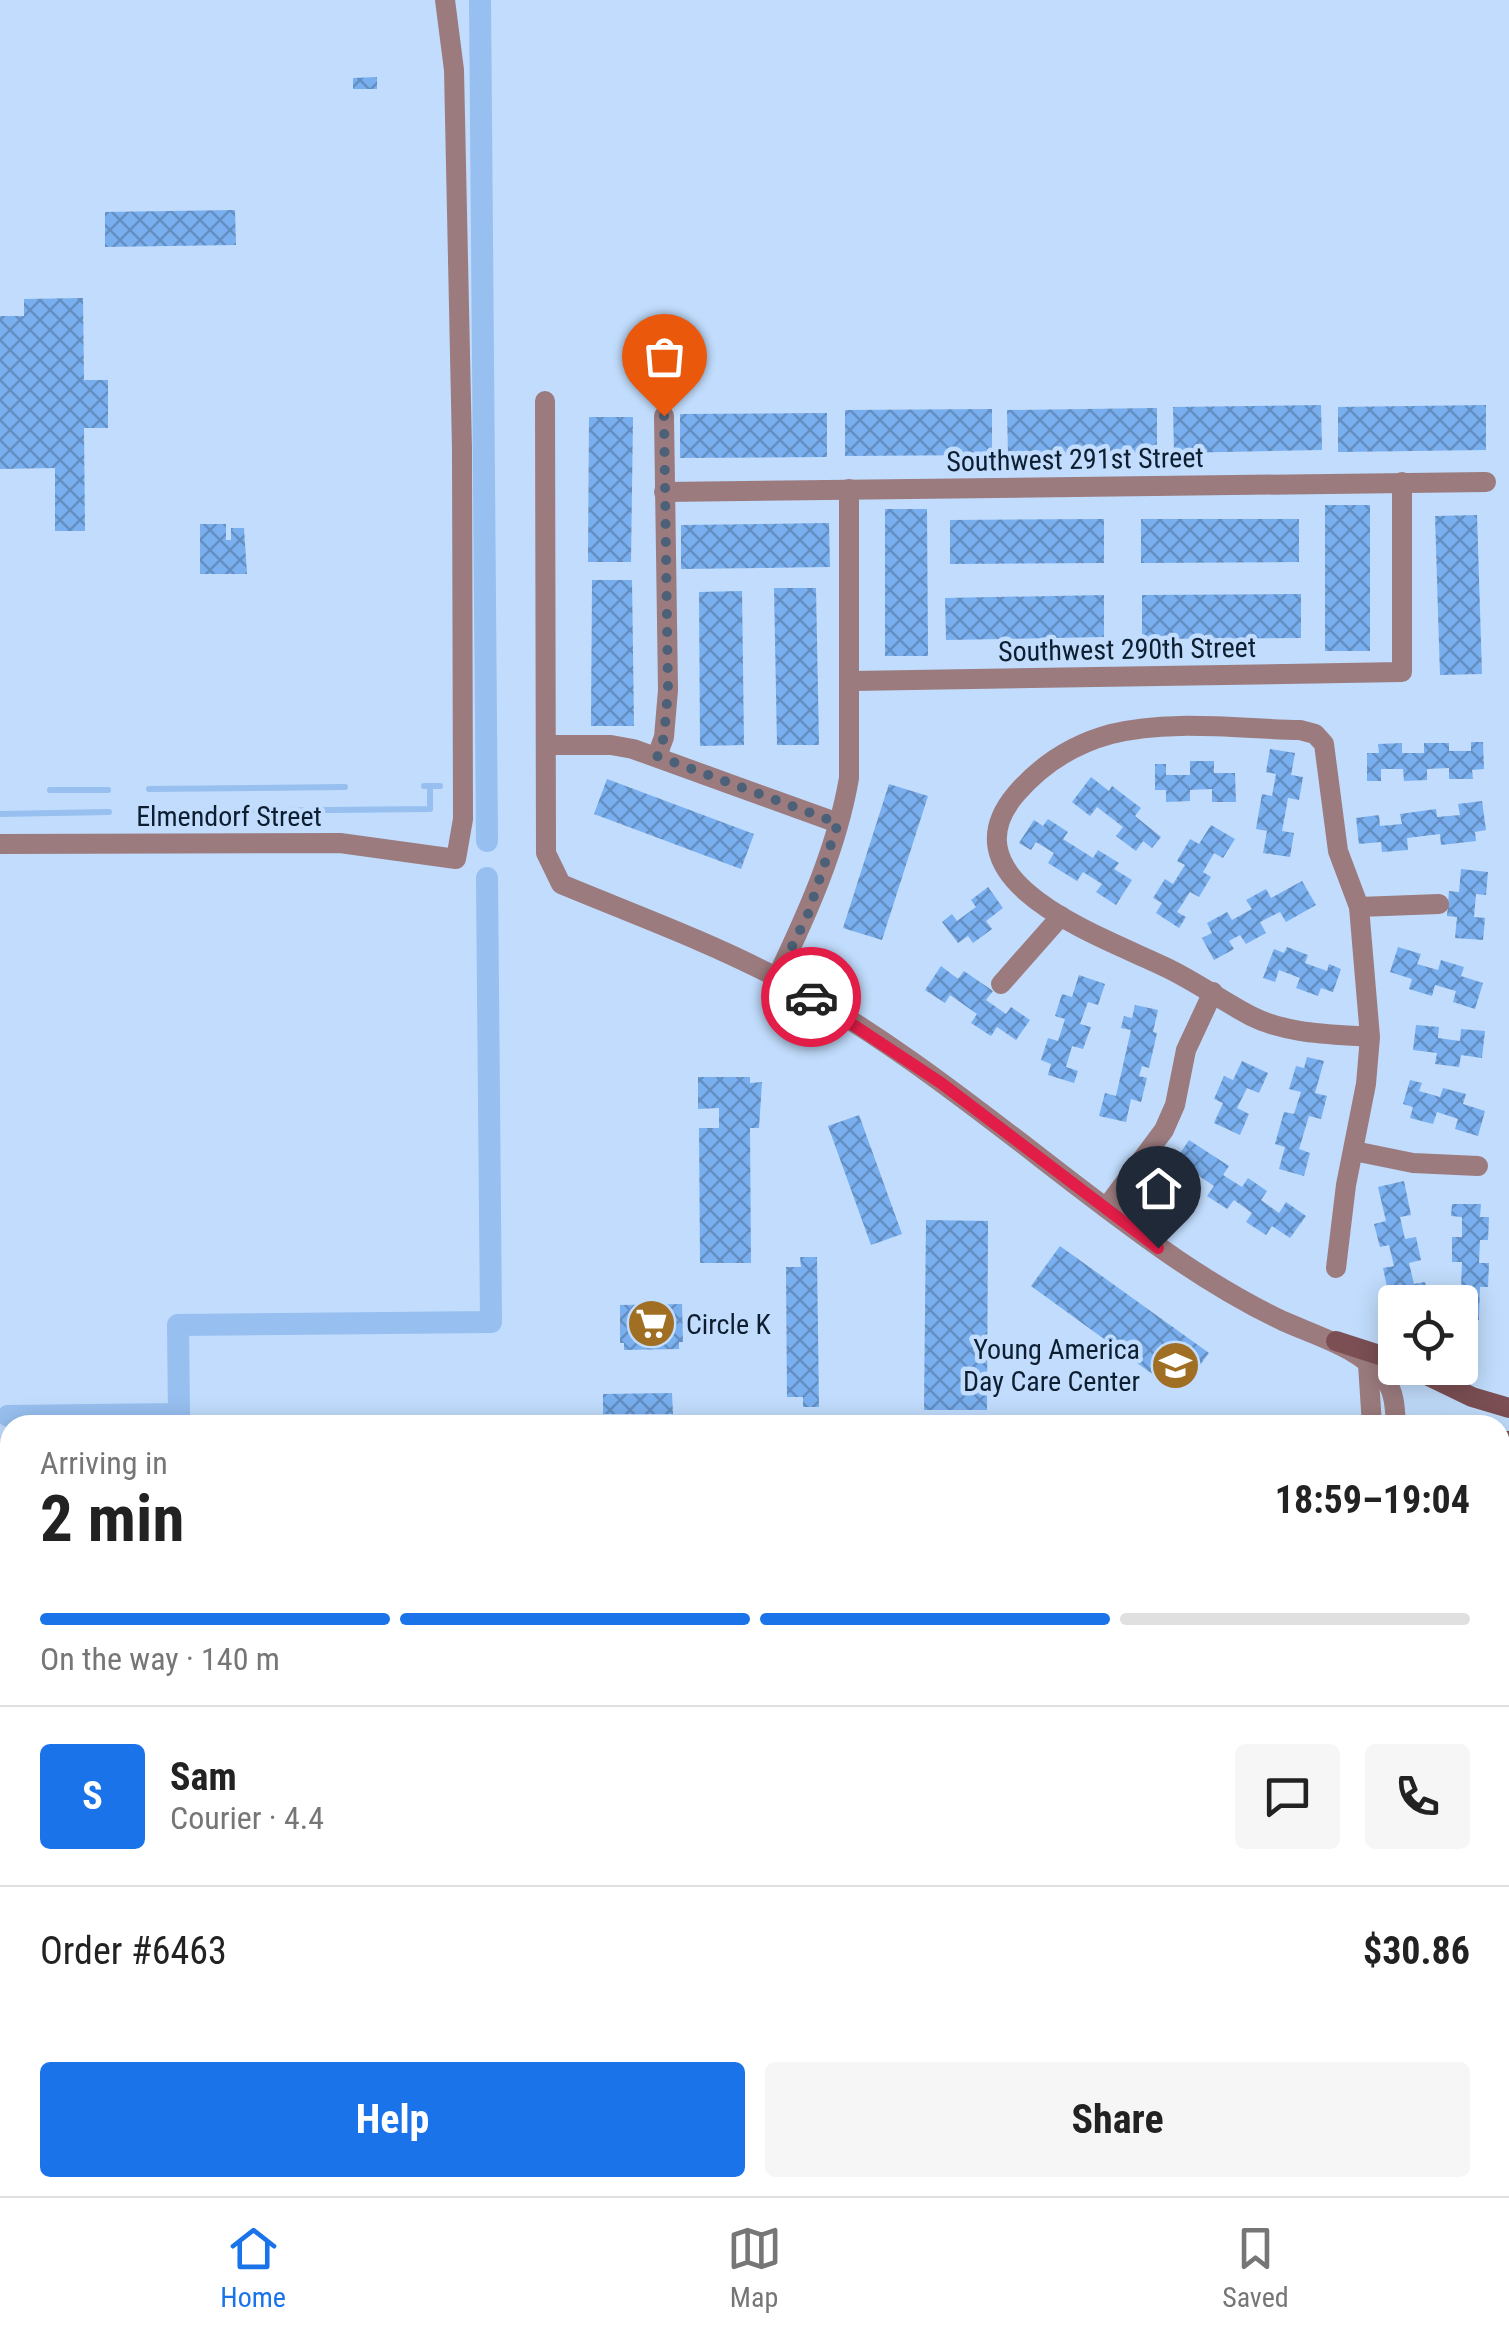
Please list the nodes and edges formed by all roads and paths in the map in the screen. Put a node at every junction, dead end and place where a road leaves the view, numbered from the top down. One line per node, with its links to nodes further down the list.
1 (445, 0): 12 (street, Elmendorf Street)
2 (545, 401): 9 (street)
3 (664, 416): 7 (street)
4 (1402, 482): 5 (street, Southwest 291st Street); 6 (street, Southwest 291st Street); 8 (street, Southwest 290th Street)
5 (1486, 482)
6 (850, 489): 7 (street, Southwest 291st Street); 8 (street)
7 (664, 492): 10 (street)
8 (852, 680): 11 (street)
9 (546, 745): 10 (street); 16 (street)
10 (657, 756): 11 (street)
11 (838, 823): 16 (street)
12 (0, 844)
13 (1439, 904): 14 (street)
14 (1359, 907): 15 (street); 19 (street)
15 (1062, 916): 17 (street); 18 (street)
16 (777, 977): 22 (street)
17 (1001, 984)
18 (1213, 992): 19 (street); 22 (street)
19 (1370, 1037): 20 (street)
20 (1354, 1151): 21 (street); 23 (street)
21 (1478, 1166)
22 (1106, 1208): 24 (street)
23 (1336, 1268)
24 (1336, 1341): 25 (main road); 26 (street)
25 (1378, 1355)
26 (1368, 1364): 29 (street); 30 (street)
27 (1447, 1385): 28 (main road)
28 (1509, 1408)
29 (1371, 1415)
30 (1394, 1415)

